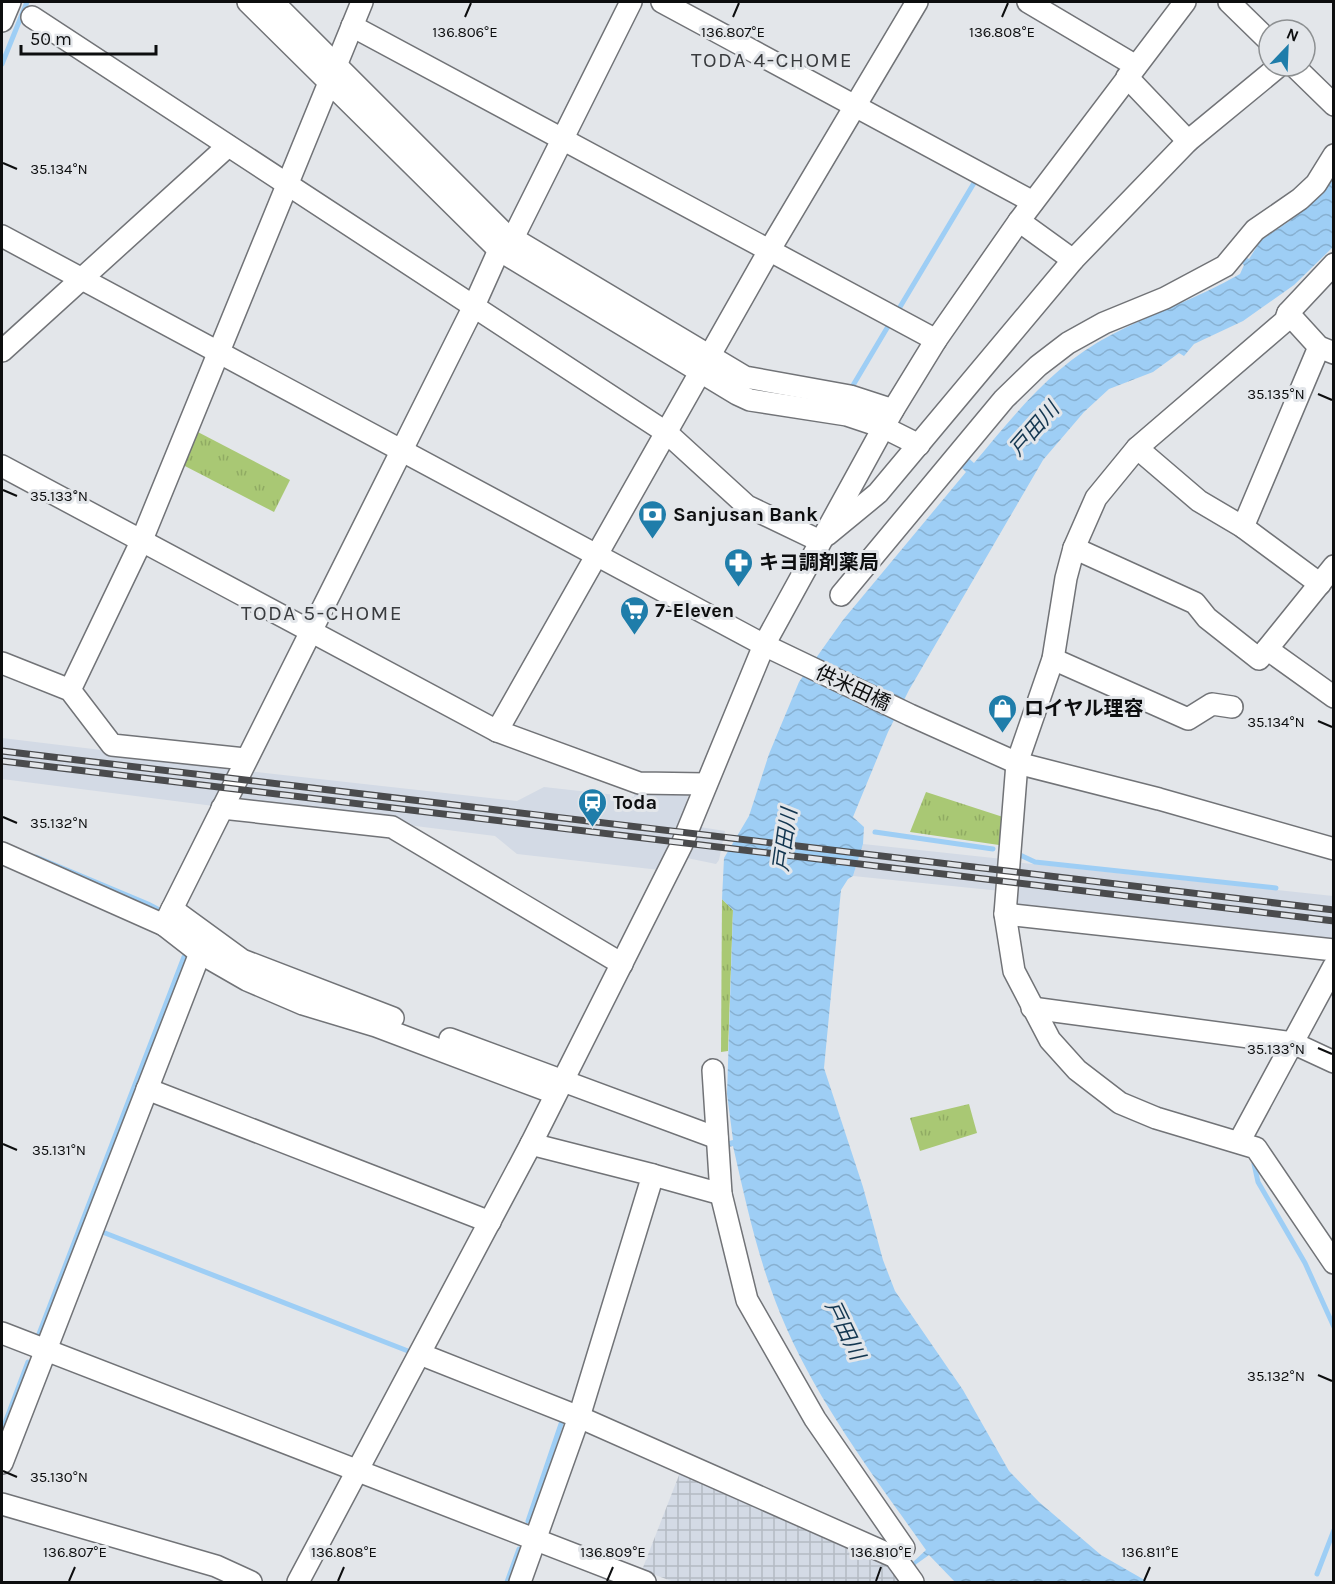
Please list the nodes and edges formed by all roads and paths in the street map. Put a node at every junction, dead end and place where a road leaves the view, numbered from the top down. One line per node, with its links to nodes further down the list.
1 (10, 2): 12 (street)
2 (248, 2): 16 (street)
3 (273, 2): 16 (street)
4 (362, 2): 13 (street)
5 (632, 2): 21 (street)
6 (662, 2): 19 (street)
7 (917, 2): 19 (street)
8 (1028, 2): 15 (street)
9 (1185, 2): 15 (street)
10 (1229, 2): 14 (street)
11 (32, 17): 23 (street)
12 (2, 21)
13 (352, 27): 16 (street); 21 (street)
14 (1257, 29)
15 (1132, 71): 22 (street); 26 (street)
16 (332, 74): 25 (street); 29 (street)
17 (1264, 78): 22 (street)
18 (1306, 78): 20 (street)
19 (854, 105): 26 (street); 30 (street)
20 (1334, 105)
21 (563, 139): 29 (street); 30 (street)
22 (1188, 141): 31 (street)
23 (228, 146): 25 (street); 33 (street)
24 (1334, 155): 54 (street)
25 (288, 184): 34 (street); 39 (street)
26 (1033, 202): 27 (street)
27 (1018, 220): 31 (street); 36 (street)
28 (2, 236): 33 (street, 供米田橋)
29 (506, 244): 34 (street); 40 (street)
30 (770, 249): 36 (street); 40 (street)
31 (1072, 260): 43 (street)
32 (1334, 264): 35 (street)
33 (82, 279): 38 (street); 39 (street, 供米田橋)
34 (473, 308): 42 (street); 45 (street)
35 (1288, 313): 37 (street); 44 (street)
36 (936, 340): 41 (street)
37 (1326, 350): 47 (street)
38 (2, 351)
39 (220, 353): 45 (street, 供米田橋); 49 (street)
40 (705, 365): 41 (street); 42 (street)
41 (888, 418): 43 (street); 48 (street)
42 (667, 433): 48 (street); 51 (street)
43 (926, 438): 48 (street)
44 (1137, 448): 47 (street); 50 (street)
45 (400, 451): 51 (street, 供米田橋); 55 (street)
46 (2, 466): 49 (street)
47 (1243, 527): 53 (street)
48 (820, 541): 56 (street)
49 (141, 542): 55 (street); 60 (street)
50 (1074, 548): 57 (street); 58 (street)
51 (598, 555): 56 (street, 供米田橋); 63 (street)
52 (1334, 566): 53 (street)
53 (1320, 584): 57 (street)
54 (841, 595)
55 (309, 631): 63 (street); 64 (street)
56 (764, 645): 65 (street, 供米田橋); 66 (street)
57 (1267, 649): 61 (street)
58 (1053, 659): 62 (street); 65 (street)
59 (2, 663): 60 (street)
60 (70, 690): 64 (street)
61 (1334, 697)
62 (1232, 707)
63 (497, 732): 66 (street)
64 (245, 759): 67 (street)
65 (1017, 763): 68 (street, 供米田橋); 70 (street)
66 (706, 784): 74 (street)
67 (222, 808): 71 (street); 74 (street)
68 (1334, 849)
69 (2, 853): 71 (street)
70 (1005, 914): 72 (street); 76 (street)
71 (168, 917): 73 (street); 80 (street)
72 (1334, 950)
73 (200, 953): 80 (street); 81 (street)
74 (622, 964): 80 (street)
75 (1334, 966): 77 (street)
76 (1032, 1008): 77 (street); 83 (street)
77 (1293, 1043): 78 (street); 83 (street)
78 (1334, 1062)
79 (713, 1070): 82 (street)
80 (558, 1087): 82 (street); 84 (street)
81 (147, 1089): 87 (street); 90 (street)
82 (717, 1138): 86 (street)
83 (1239, 1142): 88 (street)
84 (531, 1144): 85 (street); 87 (street)
85 (653, 1175): 86 (street); 92 (street)
86 (721, 1194): 97 (street)
87 (490, 1222): 91 (street)
88 (1334, 1263)
89 (2, 1333): 90 (street)
90 (45, 1350): 93 (street); 94 (street)
91 (420, 1353): 92 (street); 94 (street)
92 (579, 1417): 96 (street); 97 (street)
93 (2, 1463)
94 (358, 1470): 96 (street); 99 (street)
95 (2, 1504): 98 (street)
96 (535, 1540): 100 (street); 101 (street)
97 (895, 1557): 102 (street)
98 (251, 1582)
99 (298, 1582)
100 (520, 1582)
101 (645, 1582)
102 (913, 1582)

